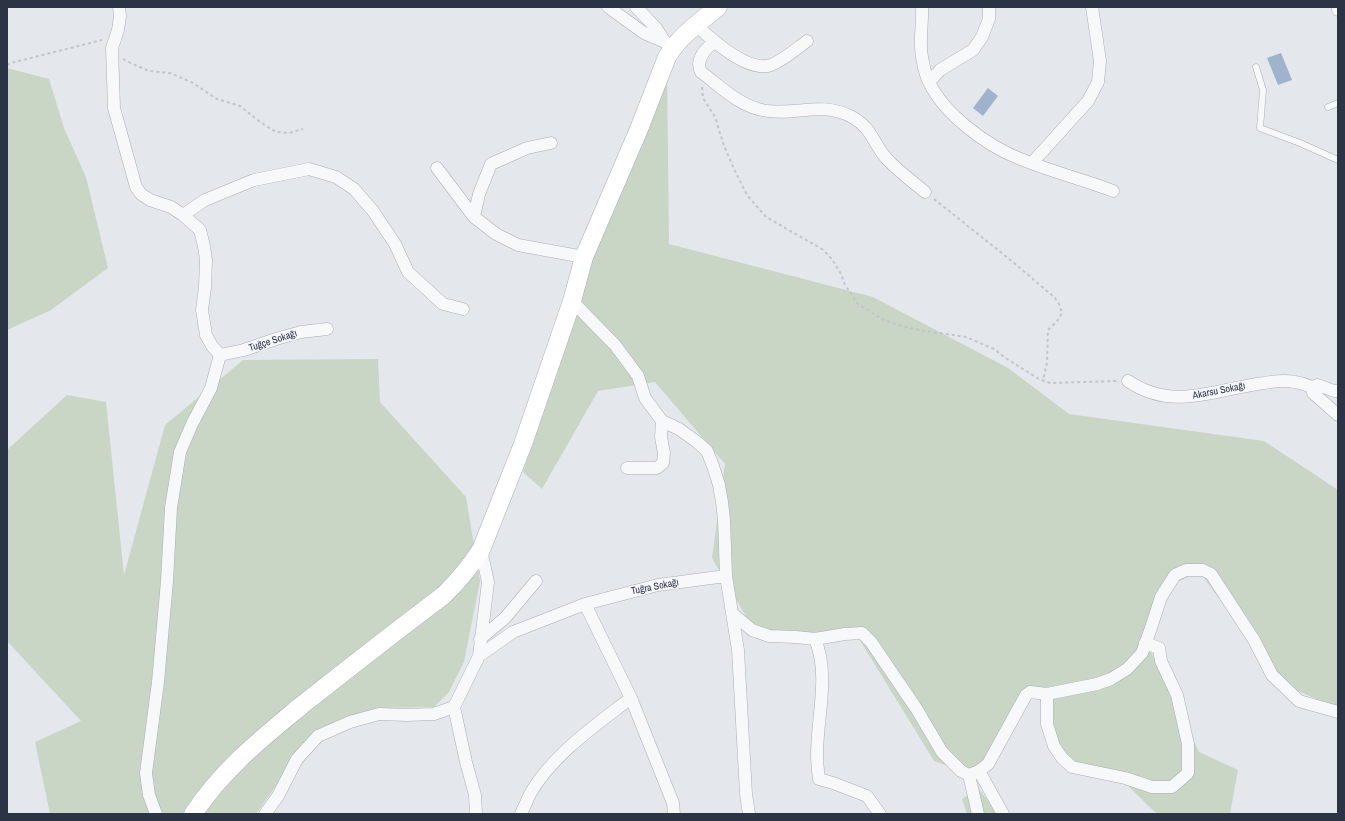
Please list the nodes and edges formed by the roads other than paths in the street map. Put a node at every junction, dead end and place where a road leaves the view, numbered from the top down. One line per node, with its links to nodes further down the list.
1 (118, 7): 24 (street)
2 (608, 7): 13 (street)
3 (636, 7): 13 (street)
4 (718, 7): 10 (street)
5 (922, 7): 15 (street)
6 (989, 7): 15 (street)
7 (1092, 7): 20 (street)
8 (1338, 7): 9 (street)
9 (1338, 10)
10 (696, 26): 12 (street); 13 (street)
11 (807, 41): 12 (street)
12 (714, 42): 23 (street)
13 (669, 45): 26 (street)
14 (1256, 67): 19 (lane)
15 (929, 82): 20 (street)
16 (1338, 103): 17 (lane)
17 (1328, 107)
18 (551, 143): 25 (street)
19 (1338, 160)
20 (1032, 163): 22 (street)
21 (437, 168): 25 (street)
22 (1114, 191)
23 (925, 192)
24 (183, 215): 28 (street); 30 (street)
25 (474, 217): 26 (street)
26 (584, 257): 27 (street)
27 (572, 301): 35 (street); 37 (street)
28 (463, 309)
29 (327, 329): 30 (street, Tuğçe Sokağı)
30 (220, 355): 51 (street)
31 (1128, 381): 32 (street, Akarsu Sokağı)
32 (1312, 387): 33 (street, Akarsu Sokağı); 34 (street)
33 (1338, 391)
34 (1338, 415)
35 (662, 421): 36 (street); 38 (street)
36 (627, 468)
37 (481, 550): 42 (street); 52 (street)
38 (726, 576): 40 (street, Tuğra Sokağı); 41 (street)
39 (536, 581): 42 (street)
40 (585, 604): 45 (street, Tuğra Sokağı); 47 (street)
41 (733, 614): 43 (street); 57 (street)
42 (480, 639): 45 (street)
43 (815, 639): 50 (street); 58 (street)
44 (1145, 643): 46 (street); 46 (street); 49 (street)
45 (479, 656): 48 (street)
46 (1047, 694): 50 (street)
47 (631, 698): 55 (street); 56 (street)
48 (454, 707): 53 (street); 54 (street)
49 (1338, 712)
50 (974, 773): 59 (street); 60 (street)
51 (156, 814)
52 (193, 814)
53 (265, 814)
54 (476, 814)
55 (521, 814)
56 (674, 814)
57 (749, 814)
58 (880, 814)
59 (978, 814)
60 (1003, 814)

